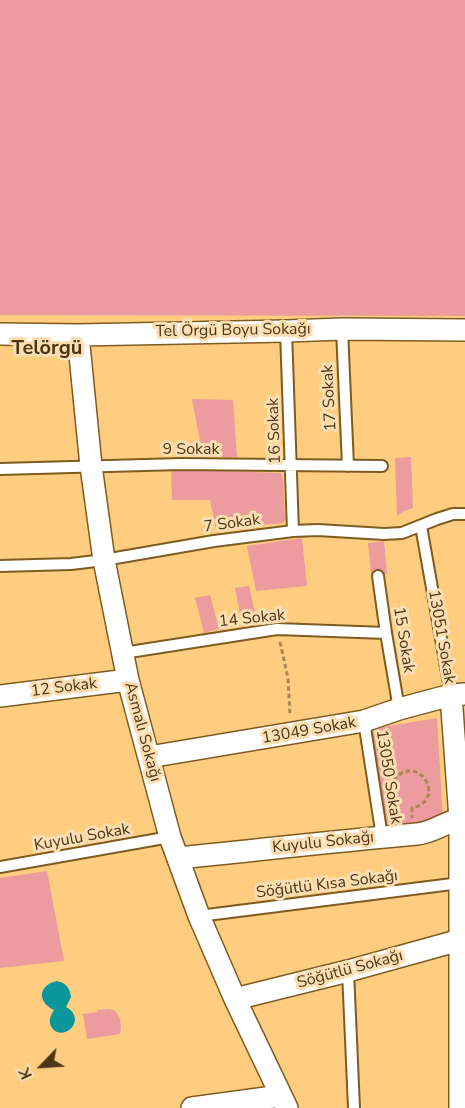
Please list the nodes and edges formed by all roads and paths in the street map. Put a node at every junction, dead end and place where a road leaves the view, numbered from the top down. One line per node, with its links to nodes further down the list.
1 (342, 329): 2 (street, Tel Örgü Boyu Sokağı); 3 (street, Tel Örgü Boyu Sokağı); 8 (lane, 17 Sokak)
2 (465, 330)
3 (286, 331): 5 (street, Tel Örgü Boyu Sokağı); 6 (lane, 16 Sokak)
4 (0, 334): 5 (street, Tel Örgü Boyu Sokağı)
5 (78, 335): 7 (street, Asmalı Sokağı)
6 (291, 465): 7 (lane, 9 Sokak); 8 (lane, 9 Sokak); 13 (lane, 16 Sokak)
7 (91, 466): 10 (lane, 9 Sokak); 14 (street, Asmalı Sokağı)
8 (348, 466): 9 (lane, 9 Sokak)
9 (382, 466)
10 (0, 469)
11 (465, 514): 12 (lane, 7 Sokak)
12 (421, 526): 13 (lane, 7 Sokak); 21 (lane, 13051 Sokak)
13 (293, 531): 14 (lane, 7 Sokak)
14 (104, 560): 15 (lane, 7 Sokak); 19 (street, Asmalı Sokağı)
15 (0, 566)
16 (378, 576): 18 (lane, 15 Sokak)
17 (277, 629): 18 (lane, 14 Sokak); 19 (lane, 14 Sokak); 25 (path)
18 (386, 633): 23 (lane, 15 Sokak)
19 (123, 653): 20 (street, Asmalı Sokağı)
20 (128, 681): 22 (street, 12 Sokak); 26 (street, Asmalı Sokağı)
21 (458, 695): 23 (street, 13049 Sokak); 28 (street, 13051 Sokak)
22 (0, 696)
23 (399, 709): 24 (street, 13049 Sokak)
24 (364, 721): 25 (street, 13049 Sokak); 27 (lane, 13050 Sokak)
25 (291, 734): 26 (street, 13049 Sokak)
26 (149, 757): 30 (street, Asmalı Sokağı)
27 (375, 792): 29 (path); 31 (lane, 13050 Sokak)
28 (462, 819): 29 (street, Kuyulu Sokağı); 34 (street, 13051 Sokak)
29 (412, 834): 31 (street, Kuyulu Sokağı)
30 (170, 837): 32 (street, Asmalı Sokağı); 33 (lane, Kuyulu Sokak)
31 (382, 837): 32 (street, Kuyulu Sokağı)
32 (178, 858): 35 (street, Asmalı Sokağı)
33 (0, 867)
34 (459, 883): 35 (lane, Söğütlü Kısa Sokağı); 36 (street, 13051 Sokak)
35 (199, 916): 38 (street, Asmalı Sokağı)
36 (463, 940): 37 (street, Söğütlü Sokağı); 42 (street, 13051 Sokak)
37 (348, 971): 38 (street, Söğütlü Sokağı); 41 (lane)
38 (235, 999): 39 (street, Asmalı Sokağı)
39 (284, 1102): 40 (street)
40 (192, 1108)
41 (354, 1108)
42 (460, 1108)

